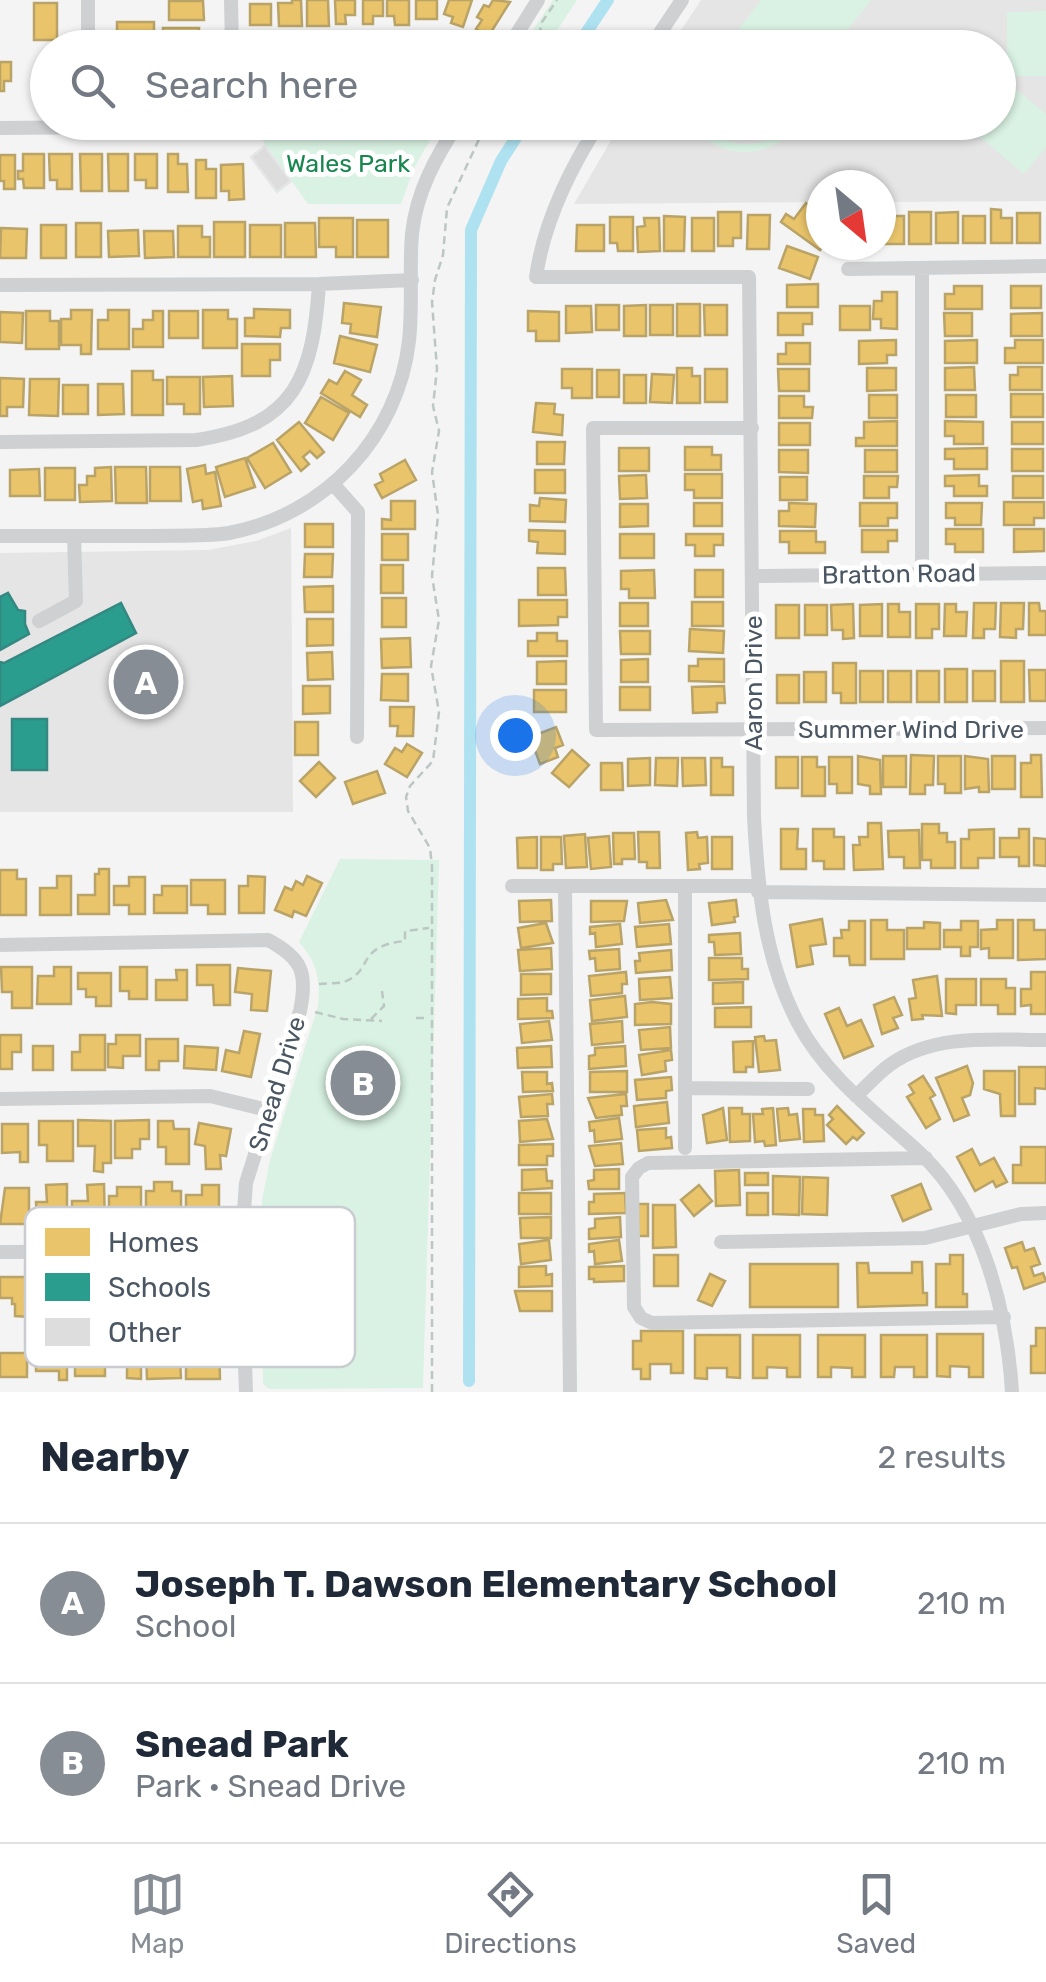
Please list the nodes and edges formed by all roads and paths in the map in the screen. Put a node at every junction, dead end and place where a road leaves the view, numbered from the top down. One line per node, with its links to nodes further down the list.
1 (88, 0): 6 (street)
2 (231, 0): 7 (street)
3 (538, 0): 8 (street)
4 (558, 0): 9 (path)
5 (682, 0): 10 (street)
6 (88, 30)
7 (232, 30)
8 (519, 30)
9 (540, 30)
10 (662, 30)
11 (30, 127): 12 (street)
12 (0, 128)
13 (447, 140): 19 (street)
14 (478, 140): 39 (path)
15 (589, 140): 22 (street, Aaron Drive)
16 (1046, 266): 17 (street)
17 (922, 268): 18 (street); 27 (street)
18 (848, 269)
19 (412, 280): 20 (street); 24 (street)
20 (320, 284): 21 (street); 23 (street)
21 (0, 286)
22 (752, 428): 29 (street, Aaron Drive); 32 (street, Summer Wind Drive)
23 (0, 442)
24 (334, 485): 26 (street); 33 (street)
25 (0, 536): 26 (street)
26 (74, 536): 30 (street)
27 (922, 573): 28 (street, Bratton Road); 29 (street, Bratton Road)
28 (1046, 573)
29 (753, 576): 32 (street, Aaron Drive)
30 (39, 621)
31 (1046, 728): 32 (street, Summer Wind Drive)
32 (754, 729): 37 (street, Aaron Drive)
33 (358, 737)
34 (512, 886): 35 (street)
35 (565, 886): 36 (street); 66 (street)
36 (685, 886): 37 (street); 49 (street)
37 (758, 889): 38 (street); 51 (street, Aaron Drive)
38 (1046, 895)
39 (430, 928): 41 (path); 45 (path)
40 (0, 945): 53 (street, Snead Drive)
41 (319, 984)
42 (382, 991): 46 (path)
43 (314, 1012): 46 (path)
44 (416, 1018): 45 (path)
45 (430, 1018): 65 (path)
46 (370, 1020): 47 (path)
47 (382, 1021)
48 (1046, 1040): 51 (street)
49 (685, 1088): 50 (street); 54 (street)
50 (808, 1090)
51 (856, 1096): 55 (street, Aaron Drive)
52 (0, 1099): 53 (street)
53 (267, 1110): 56 (street, Snead Drive)
54 (685, 1148)
55 (926, 1158): 58 (street, Aaron Drive); 62 (street)
56 (244, 1207)
57 (1046, 1213): 58 (street)
58 (970, 1226): 59 (street); 62 (street, Aaron Drive)
59 (721, 1242)
60 (0, 1252): 61 (street)
61 (25, 1252)
62 (1004, 1317): 67 (street, Aaron Drive)
63 (245, 1367): 64 (street, Snead Drive)
64 (246, 1392)
65 (432, 1392)
66 (570, 1392)
67 (1012, 1392)

